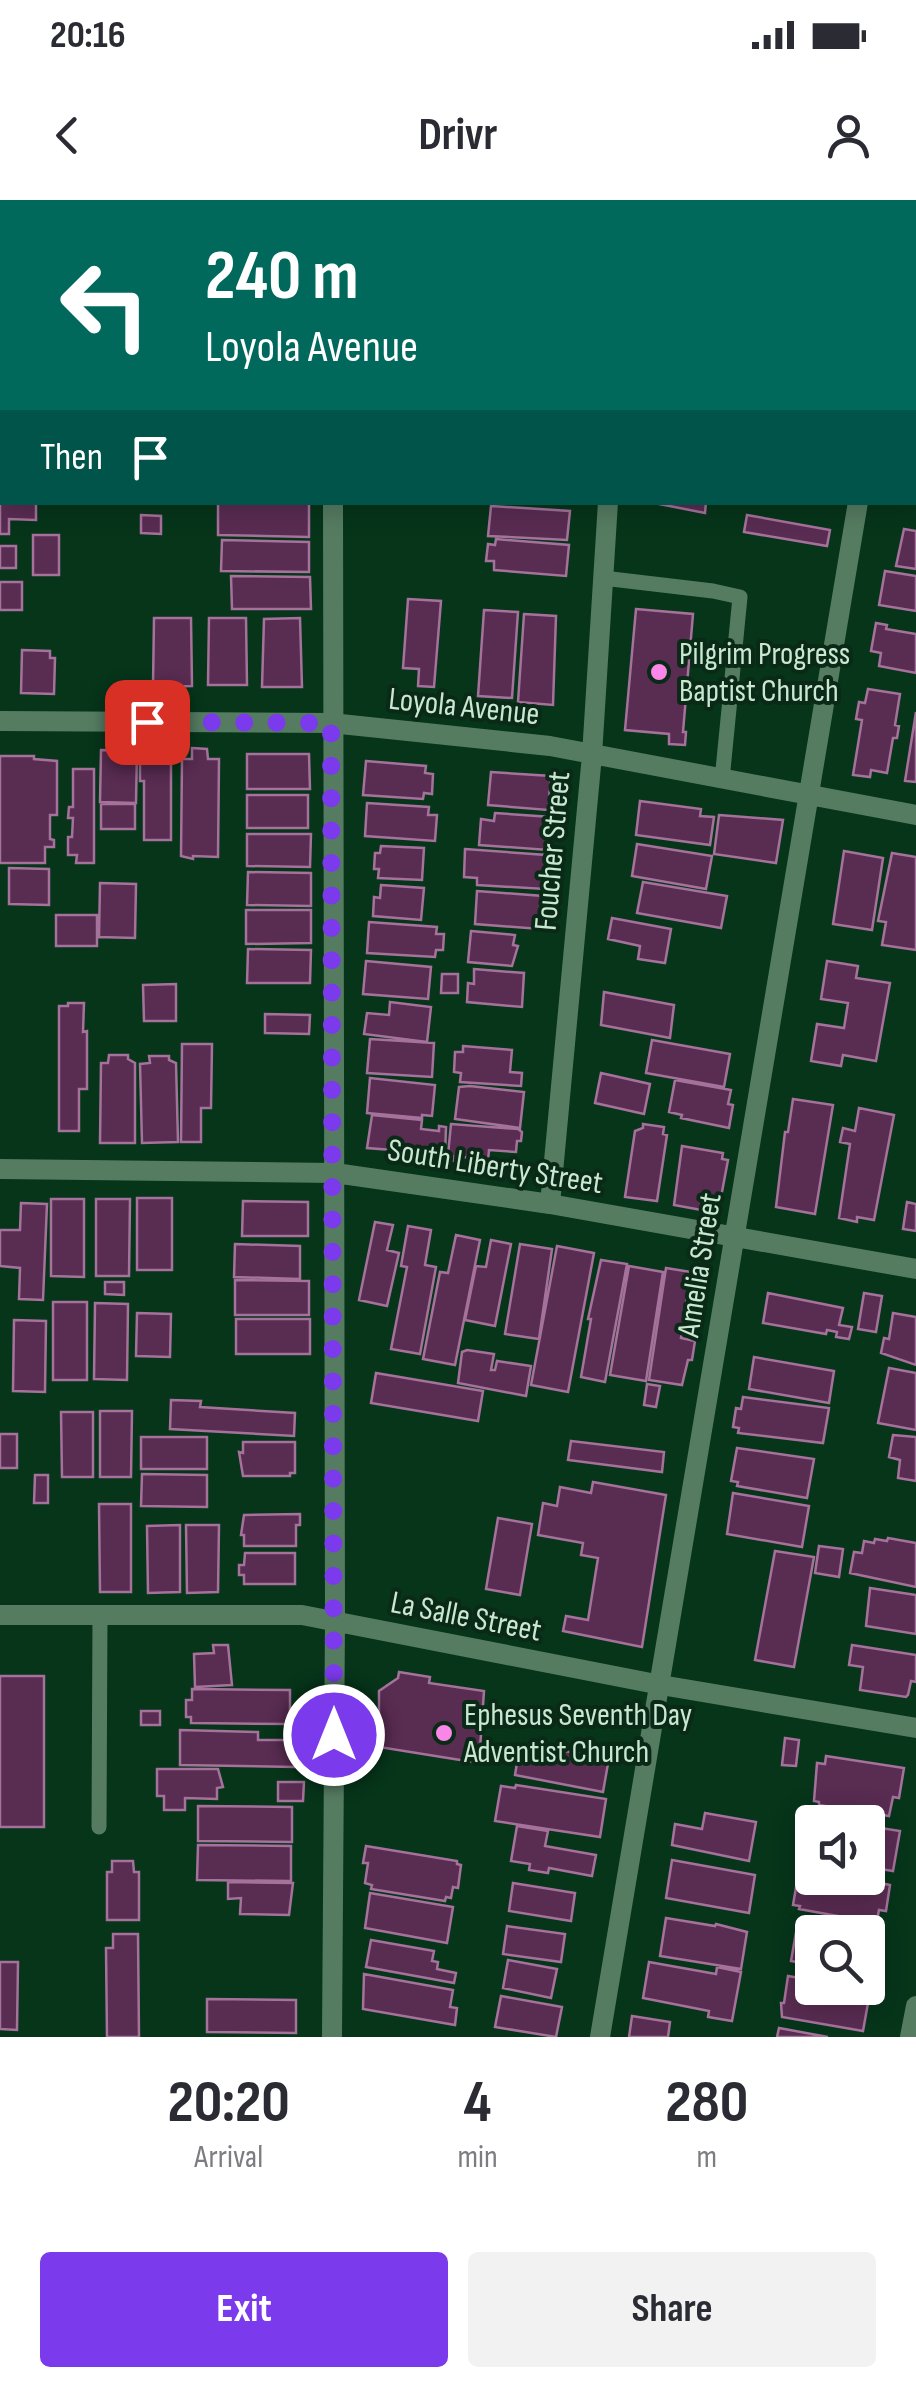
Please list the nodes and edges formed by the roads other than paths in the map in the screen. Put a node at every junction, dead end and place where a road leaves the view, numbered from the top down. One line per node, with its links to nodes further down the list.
1 (333, 505): 6 (street)
2 (608, 505): 4 (street, Foucher Street)
3 (857, 505): 9 (street, Amelia Street)
4 (603, 578): 7 (street, Foucher Street); 8 (lane)
5 (0, 721): 6 (street, Loyola Avenue)
6 (331, 723): 7 (street, Loyola Avenue); 12 (street)
7 (592, 756): 8 (street, Loyola Avenue); 13 (street, Foucher Street)
8 (722, 780): 9 (street, Loyola Avenue)
9 (808, 796): 10 (street, Loyola Avenue); 14 (street, Amelia Street)
10 (916, 815)
11 (0, 1169): 12 (street, South Liberty Street)
12 (335, 1172): 13 (street, South Liberty Street); 18 (street)
13 (550, 1204): 14 (street, South Liberty Street)
14 (734, 1238): 15 (street, South Liberty Street); 19 (street, Amelia Street)
15 (916, 1269)
16 (0, 1615): 17 (street, La Salle Street)
17 (100, 1615): 18 (street, La Salle Street); 21 (lane)
18 (335, 1621): 19 (street, La Salle Street); 23 (street)
19 (661, 1685): 20 (street, La Salle Street); 24 (street, Amelia Street)
20 (916, 1728)
21 (99, 1827)
22 (916, 2006): 25 (street)
23 (332, 2037)
24 (600, 2037)
25 (910, 2037)

